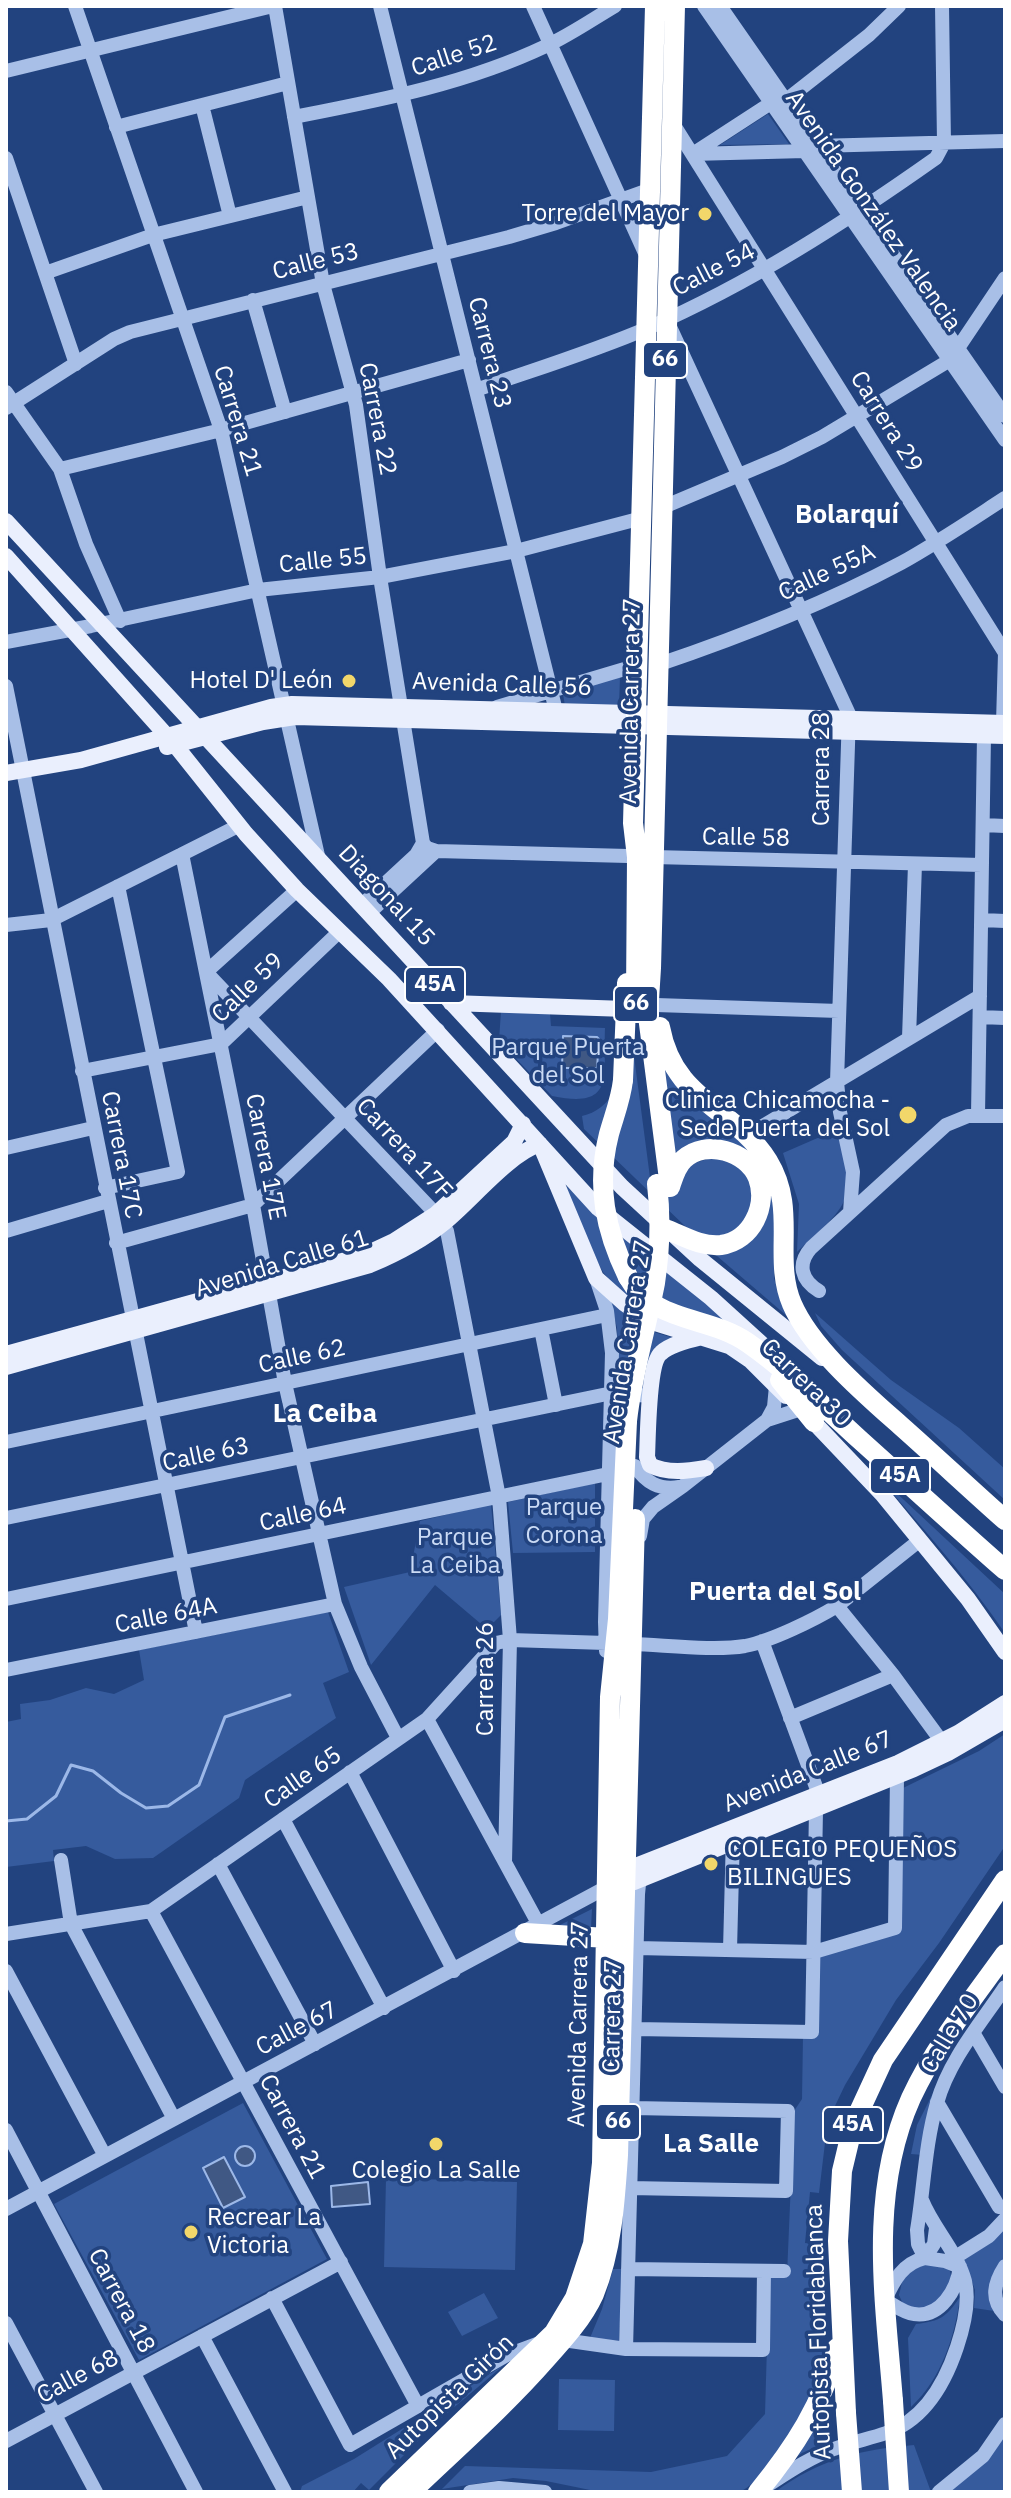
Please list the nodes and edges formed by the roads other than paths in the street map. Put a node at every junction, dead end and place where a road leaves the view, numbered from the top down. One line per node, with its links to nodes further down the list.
1 (75, 6): 13 (street, Carrera 21)
2 (274, 6): 13 (street); 15 (street, Carrera 22)
3 (380, 6): 16 (street, Carrera 23)
4 (533, 6): 12 (street)
5 (615, 6): 12 (street, Calle 52)
6 (655, 6): 27 (highway, Avenida Carrera 27 / 66)
7 (675, 6): 20 (highway, Avenida Carrera 27 / 66)
8 (704, 6): 17 (street, Avenida González Valencia)
9 (720, 6): 17 (street, Avenida González Valencia)
10 (899, 6): 17 (street)
11 (942, 6): 23 (street)
12 (550, 44): 16 (street, Calle 52); 29 (street)
13 (90, 51): 14 (street); 21 (street, Carrera 21)
14 (6, 71)
15 (288, 83): 18 (street); 19 (street, Carrera 22)
16 (403, 96): 19 (street, Calle 52); 33 (street, Carrera 23)
17 (778, 102): 24 (street, Avenida González Valencia); 25 (street)
18 (202, 105): 21 (street); 31 (street)
19 (294, 117): 28 (street, Carrera 22)
20 (672, 122): 25 (street, Carrera 29); 41 (highway, Avenida Carrera 27 / 66)
21 (116, 127): 32 (street, Carrera 21)
22 (1005, 141): 23 (street)
23 (944, 143): 24 (street); 30 (street, Calle 54)
24 (811, 149): 25 (street); 30 (street, Avenida González Valencia)
25 (692, 154): 35 (street, Carrera 29)
26 (7, 167): 36 (street)
27 (651, 189): 29 (street, Calle 53); 34 (highway, Avenida Carrera 27 / 66)
28 (308, 197): 31 (street); 38 (street, Carrera 22)
29 (621, 201): 33 (street, Calle 53); 34 (street)
30 (856, 214): 35 (street, Calle 54); 43 (street, Avenida González Valencia)
31 (230, 216): 32 (street)
32 (153, 235): 36 (street); 40 (street, Carrera 21)
33 (442, 254): 38 (street, Calle 53); 44 (street, Carrera 23)
34 (649, 261): 42 (highway, Avenida Carrera 27 / 66)
35 (765, 270): 41 (street, Calle 54); 51 (street, Carrera 29)
36 (45, 273): 45 (street)
37 (1005, 278): 43 (street)
38 (323, 284): 39 (street, Calle 53); 47 (street, Carrera 22)
39 (253, 300): 40 (street, Calle 53); 49 (street)
40 (181, 319): 45 (street, Calle 53); 52 (street, Carrera 21)
41 (666, 319): 42 (street, Calle 54); 55 (street, Carrera 28); 57 (highway, Avenida Carrera 27 / 66)
42 (647, 328): 46 (street, Calle 54); 58 (highway, Avenida Carrera 27 / 66)
43 (954, 354): 50 (street, Avenida González Valencia); 51 (street); 53 (street, Avenida González Valencia)
44 (469, 360): 46 (street, Carrera 23); 47 (street)
45 (76, 364): 48 (street, Calle 53)
46 (476, 390): 61 (street, Carrera 23)
47 (353, 393): 49 (street); 63 (street, Carrera 22)
48 (9, 401): 54 (street)
49 (285, 412): 52 (street)
50 (1005, 416)
51 (857, 418): 55 (street); 60 (street, Carrera 29)
52 (221, 430): 54 (street); 64 (street, Carrera 21)
53 (1005, 440)
54 (60, 469): 66 (street)
55 (739, 476): 57 (street); 65 (street, Carrera 28)
56 (1005, 498): 60 (street, Calle 55A)
57 (661, 508): 71 (highway, Avenida Carrera 27 / 66)
58 (642, 518): 61 (street, Calle 55); 71 (highway, Avenida Carrera 27 / 66)
59 (6, 521): 67 (main road, Diagonal 15 / 45A)
60 (936, 543): 65 (street, Calle 55A); 70 (street, Carrera 29)
61 (516, 551): 63 (street, Calle 55); 73 (street, Carrera 23)
62 (6, 556): 68 (main road, 45A)
63 (380, 577): 64 (street, Calle 55); 77 (street, Carrera 22)
64 (258, 590): 66 (street, Calle 55); 75 (street, Carrera 21)
65 (802, 609): 71 (street, Calle 55A); 79 (street, Carrera 28)
66 (120, 621): 67 (street, Calle 55)
67 (100, 625): 68 (street, Calle 55); 81 (main road, Diagonal 15 / 45A)
68 (73, 630): 69 (street, Calle 55); 83 (main road, 45A)
69 (6, 642)
70 (1005, 653): 80 (street, Carrera 29)
71 (648, 665): 73 (street, Calle 55A); 78 (highway, Avenida Carrera 27 / 66)
72 (6, 686): 84 (street, Carrera 17C)
73 (551, 691): 74 (street, Calle 55A); 76 (street, Carrera 23)
74 (490, 709): 76 (main road, Avenida Calle 56); 77 (main road, Avenida Calle 56)
75 (286, 711): 77 (main road, Avenida Calle 56); 81 (main road, Avenida Calle 56); 94 (street, Carrera 21)
76 (556, 711): 78 (main road, Avenida Calle 56)
77 (402, 713): 78 (main road, Avenida Calle 56); 90 (street, Carrera 22)
78 (646, 720): 79 (main road, Avenida Calle 56); 86 (highway, Avenida Carrera 27 / 66); 93 (highway, Avenida Carrera 27 / 66)
79 (848, 726): 80 (main road, Avenida Calle 56); 82 (main road, Avenida Calle 56); 95 (street, Carrera 28)
80 (1004, 727): 82 (main road, Avenida Calle 56)
81 (200, 733): 83 (main road, Avenida Calle 56); 94 (main road, Diagonal 15 / 45A)
82 (984, 736): 87 (street)
83 (170, 741): 84 (main road, Avenida Calle 56); 88 (main road, 45A)
84 (18, 775): 85 (main road, Avenida Calle 56); 101 (street, Carrera 17C)
85 (6, 784)
86 (633, 823): 92 (highway); 132 (highway, Avenida Carrera 27 / 66)
87 (983, 825): 89 (street); 97 (street)
88 (238, 826): 91 (street); 99 (main road, 45A)
89 (1005, 826)
90 (429, 847): 92 (street); 100 (street)
91 (182, 854): 98 (street); 107 (street, Carrera 17E)
92 (628, 856): 111 (highway)
93 (653, 857): 95 (street, Calle 58); 106 (highway, Avenida Carrera 27 / 66)
94 (320, 860): 100 (main road, Diagonal 15 / 45A)
95 (844, 862): 96 (street, Calle 58); 112 (street, Carrera 28)
96 (915, 864): 97 (street, Calle 58); 117 (street)
97 (982, 865): 102 (street)
98 (118, 886): 101 (street); 119 (street)
99 (297, 890): 105 (main road, 45A); 107 (street)
100 (365, 909): 109 (main road, Diagonal 15 / 45A)
101 (51, 920): 104 (street); 120 (street, Carrera 17C)
102 (982, 920): 103 (street); 108 (street)
103 (1005, 921)
104 (6, 925)
105 (340, 931): 113 (street, Calle 59); 116 (main road, 45A)
106 (651, 968): 110 (highway); 132 (highway, Avenida Carrera 27 / 66)
107 (206, 972): 113 (street, Carrera 17F); 118 (street, Carrera 17E)
108 (980, 996): 114 (street); 117 (street)
109 (451, 1003): 111 (main road); 137 (main road, Diagonal 15 / 45A)
110 (656, 1005): 112 (street); 127 (highway)
111 (626, 1009): 147 (highway, bridge)
112 (839, 1011): 121 (street, Carrera 28)
113 (249, 1017): 118 (street, Calle 59); 124 (street, Carrera 17F)
114 (980, 1017): 115 (street); 122 (street)
115 (1005, 1018)
116 (438, 1030): 124 (street); 125 (main road, 45A)
117 (909, 1038): 121 (street)
118 (221, 1044): 119 (street, Calle 59); 134 (street, Carrera 17E)
119 (154, 1057): 120 (street, Calle 59); 133 (street)
120 (82, 1071): 126 (street, Carrera 17C)
121 (837, 1082): 127 (street); 130 (street, Carrera 28)
122 (978, 1115): 123 (street); 131 (street)
123 (1005, 1116)
124 (345, 1118): 134 (street); 136 (street, Carrera 17F)
125 (523, 1124): 128 (main road, 45A); 136 (main road, Avenida Calle 61)
126 (93, 1128): 129 (street); 133 (street, Carrera 17C)
127 (746, 1136): 152 (highway)
128 (540, 1144): 136 (main road, Avenida Calle 61); 140 (main road, Carrera 30); 153 (main road, 45A)
129 (6, 1148)
130 (852, 1159): 131 (street); 135 (street, Carrera 28)
131 (882, 1183): 135 (street)
132 (663, 1186): 137 (highway); 161 (highway, Avenida Carrera 27 / 66, bridge)
133 (107, 1194): 138 (street); 139 (street, Carrera 17C)
134 (253, 1205): 139 (street); 141 (street, Carrera 17E)
135 (850, 1212): 142 (street)
136 (440, 1219): 141 (main road, Avenida Calle 61); 148 (street, Carrera 17F)
137 (668, 1230): 152 (main road, Diagonal 15 / 45A)
138 (6, 1231)
139 (116, 1243): 144 (street, Carrera 17C)
140 (596, 1278): 143 (street, Avenida Carrera 27); 146 (main road, Carrera 30)
141 (268, 1288): 144 (main road, Avenida Calle 61); 151 (street, Carrera 17E)
142 (819, 1291)
143 (607, 1315): 145 (street, Calle 62); 154 (street, Avenida Carrera 27)
144 (133, 1326): 149 (main road, Avenida Calle 61); 150 (main road, Avenida Calle 61); 157 (street, Carrera 17C)
145 (541, 1329): 148 (street, Calle 62); 156 (street)
146 (703, 1336): 153 (main road, Carrera 30); 155 (main road)
147 (749, 1343): 153 (highway); 158 (highway)
148 (468, 1345): 151 (street, Calle 62); 159 (street, Carrera 17F)
149 (6, 1354)
150 (6, 1367)
151 (285, 1383): 157 (street, Calle 62); 163 (street, Carrera 17E)
152 (853, 1383): 171 (highway, 45A)
153 (786, 1384): 158 (main road, Carrera 30); 160 (street); 175 (highway, 45A)
154 (612, 1393): 155 (street, Calle 63); 156 (street, Calle 63); 166 (street, Avenida Carrera 27)
155 (650, 1396): 165 (main road)
156 (556, 1405): 159 (street, Calle 63)
157 (151, 1412): 162 (street, Calle 62); 167 (street, Carrera 17C)
158 (808, 1416): 160 (street); 173 (main road, Carrera 30)
159 (483, 1420): 163 (street, Calle 63); 169 (street, Carrera 17F)
160 (767, 1420): 165 (street)
161 (632, 1422): 164 (highway, Avenida Carrera 27 / 66); 188 (highway, Avenida Carrera 27 / 66)
162 (6, 1442)
163 (302, 1457): 167 (street, Calle 63); 172 (street, Carrera 17E)
164 (635, 1466): 168 (street); 176 (highway, Avenida Carrera 27 / 66)
165 (706, 1468): 168 (street)
166 (608, 1474): 169 (street, Calle 64); 183 (street, Avenida Carrera 27)
167 (166, 1485): 170 (street, Calle 63); 174 (street, Carrera 17C)
168 (683, 1486): 176 (street)
169 (499, 1497): 172 (street, Calle 64); 181 (street, Carrera 26)
170 (6, 1518)
171 (1005, 1520)
172 (319, 1534): 174 (street, Calle 64); 178 (street, Carrera 17E)
173 (920, 1540): 179 (street); 185 (main road, Carrera 30)
174 (182, 1562): 177 (street, Calle 64); 180 (street, Carrera 17C)
175 (1005, 1570)
176 (634, 1578): 184 (highway, Avenida Carrera 27 / 66)
177 (6, 1599)
178 (335, 1604): 180 (street, Calle 64A); 193 (street, Carrera 17E)
179 (837, 1606): 182 (street); 187 (street)
180 (196, 1632): 186 (street, Calle 64A)
181 (510, 1640): 183 (street); 191 (street, Calle 65); 198 (street, Carrera 26)
182 (762, 1641): 184 (street); 190 (street)
183 (606, 1643): 188 (street, Avenida Carrera 27)
184 (632, 1644): 206 (highway, Avenida Carrera 27 / 66)
185 (1005, 1652)
186 (6, 1670)
187 (893, 1675): 190 (street); 194 (street)
188 (610, 1697): 206 (highway, Avenida Carrera 27 / 66)
189 (1005, 1703): 194 (main road, Avenida Calle 67)
190 (790, 1718): 197 (street)
191 (427, 1719): 193 (street, Calle 65); 200 (street)
192 (1005, 1720): 196 (main road, Avenida Calle 67)
193 (398, 1738): 195 (street, Calle 65)
194 (942, 1742): 197 (main road, Avenida Calle 67)
195 (350, 1772): 199 (street, Calle 65); 217 (street)
196 (897, 1777): 197 (main road, Avenida Calle 67); 214 (street)
197 (817, 1802): 201 (main road, Avenida Calle 67); 214 (street)
198 (506, 1818): 200 (street); 203 (street, Carrera 26)
199 (283, 1819): 204 (street, Calle 65); 219 (street)
200 (483, 1821): 203 (street)
201 (733, 1835): 206 (main road, Avenida Calle 67); 213 (street)
202 (61, 1860): 208 (street)
203 (505, 1862): 209 (street)
204 (218, 1864): 207 (street, Calle 65); 222 (street)
205 (1005, 1880): 247 (highway, Autopista Floridablanca / 45A)
206 (625, 1881): 209 (street, Calle 67); 211 (highway, Avenida Carrera 27 / 66); 212 (street, Carrera 27); 249 (highway, Avenida Carrera 27 / 66)
207 (151, 1911): 208 (street, Calle 65); 223 (street, Carrera 21)
208 (71, 1924): 210 (street, Calle 65); 227 (street)
209 (532, 1929): 211 (highway); 217 (street, Calle 67)
210 (6, 1934)
211 (607, 1938): 249 (highway, Avenida Carrera 27 / 66)
212 (637, 1948): 213 (street); 220 (street, Carrera 27)
213 (730, 1950): 214 (street)
214 (814, 1952): 220 (street)
215 (1005, 1954): 244 (highway, 45A)
216 (6, 1971): 229 (street)
217 (454, 1971): 219 (street, Calle 67)
218 (1005, 1987): 221 (street, Calle 70)
219 (384, 2008): 222 (street, Calle 67)
220 (635, 2029): 226 (street, Carrera 27)
221 (974, 2034): 224 (street); 225 (street, Calle 70)
222 (315, 2044): 223 (street, Calle 67)
223 (243, 2082): 227 (street, Calle 67); 237 (street, Carrera 21)
224 (1005, 2087)
225 (937, 2102): 232 (street, Calle 70); 234 (street)
226 (633, 2108): 230 (street, Carrera 27); 230 (street)
227 (174, 2119): 229 (street, Calle 67)
228 (6, 2130): 231 (street, Carrera 18)
229 (105, 2156): 231 (street, Calle 67)
230 (630, 2188): 240 (street, Carrera 27)
231 (39, 2192): 233 (street, Calle 67); 251 (street, Carrera 18)
232 (922, 2200): 235 (street); 236 (street, Calle 70)
233 (6, 2209)
234 (1002, 2213): 238 (street)
235 (936, 2227): 236 (street); 238 (street)
236 (925, 2258): 238 (street); 244 (street)
237 (341, 2262): 243 (street, Calle 68); 252 (street, Carrera 21)
238 (957, 2262): 244 (street); 264 (street)
239 (1005, 2266): 245 (street)
240 (628, 2269): 241 (street); 250 (street, Carrera 27)
241 (764, 2271): 242 (street); 250 (street)
242 (784, 2271)
243 (272, 2298): 248 (street, Calle 68); 252 (street)
244 (885, 2300): 266 (highway, 45A, bridge)
245 (1005, 2315)
246 (6, 2323): 253 (street)
247 (842, 2329): 264 (highway); 265 (highway, Autopista Floridablanca / 45A, bridge)
248 (202, 2336): 251 (street, Calle 68); 259 (street)
249 (555, 2340): 250 (street); 252 (street); 260 (highway, Autopista Girón / 66); 261 (highway, Autopista Girón / 66)
250 (626, 2349)
251 (134, 2372): 253 (street, Calle 68); 258 (street, Carrera 18)
252 (418, 2406)
253 (55, 2414): 255 (street, Calle 68); 257 (street)
254 (1005, 2424): 267 (street)
255 (6, 2441)
256 (523, 2490): 262 (street); 263 (street)
257 (96, 2492)
258 (196, 2492)
259 (285, 2492)
260 (389, 2492)
261 (411, 2492)
262 (470, 2492)
263 (545, 2492)
264 (758, 2492)
265 (852, 2492)
266 (899, 2492)
267 (939, 2492)

